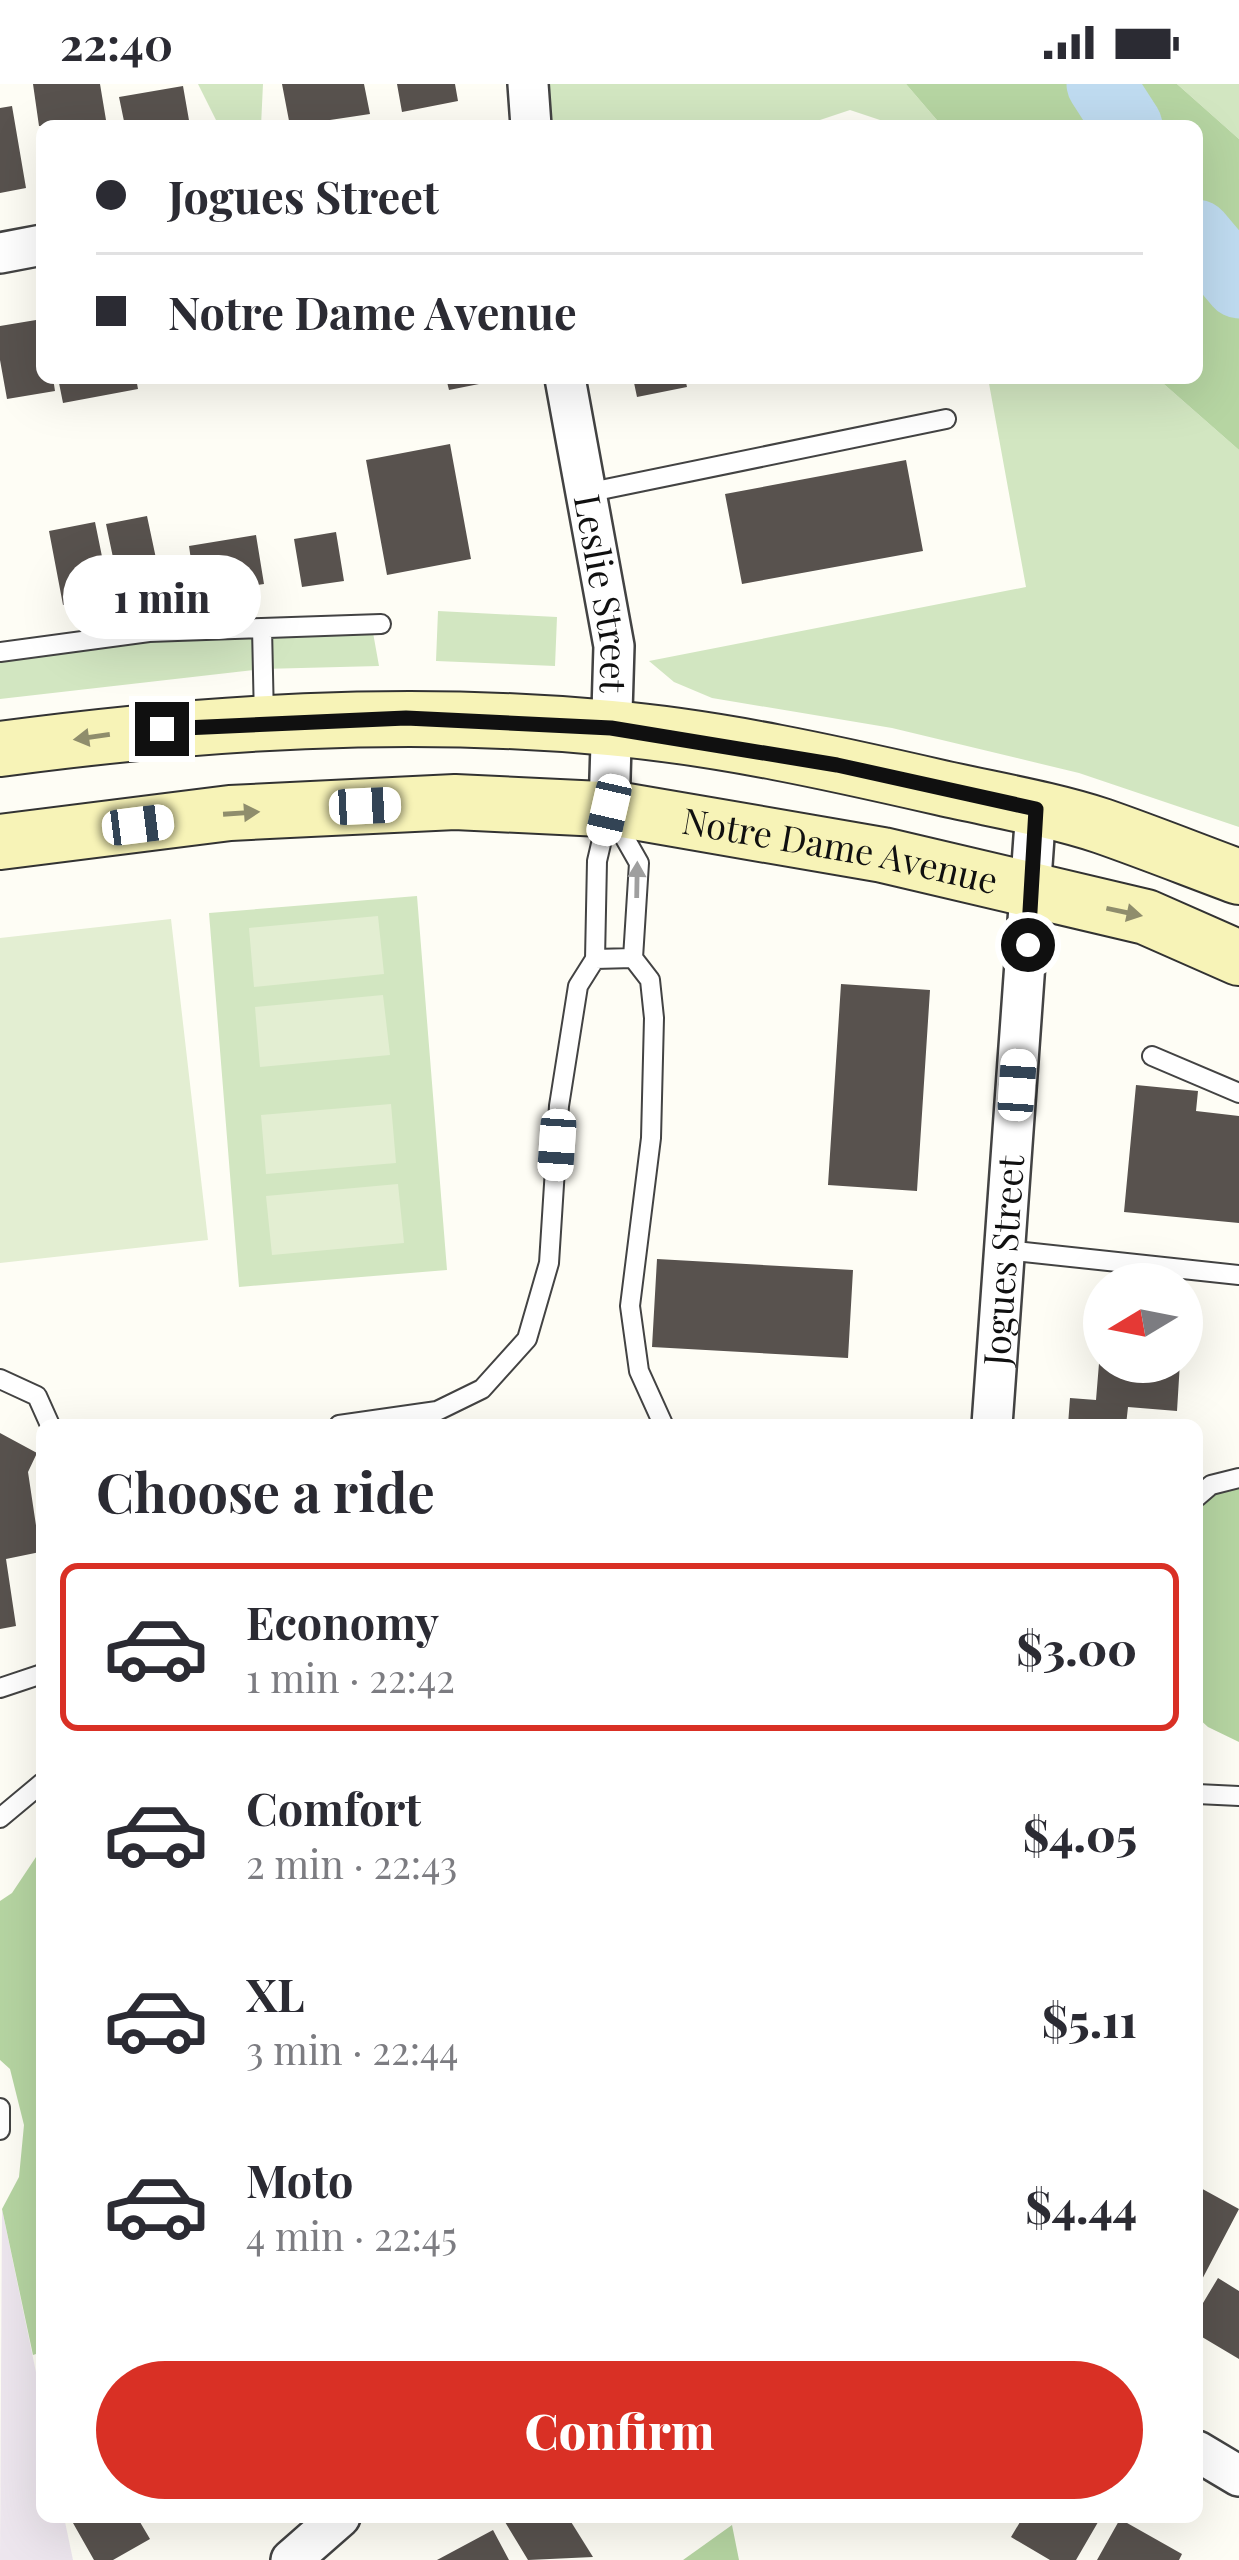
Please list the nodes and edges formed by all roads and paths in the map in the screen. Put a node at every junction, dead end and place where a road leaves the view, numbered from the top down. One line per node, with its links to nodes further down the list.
1 (528, 84): 2 (street)
2 (531, 120)
3 (36, 246): 4 (street)
4 (0, 253)
5 (566, 384): 7 (street, Leslie Street)
6 (946, 419): 7 (lane)
7 (586, 493): 12 (street, Leslie Street)
8 (381, 625): 9 (lane)
9 (262, 628): 10 (lane); 11 (lane)
10 (0, 652)
11 (264, 723): 12 (main road); 13 (main road, one-way to 13)
12 (611, 728): 14 (main road); 15 (street, Leslie Street)
13 (0, 749)
14 (1036, 809): 17 (main road); 18 (street, Jogues Street)
15 (609, 810): 16 (main road, Notre Dame Avenue, one-way to 15); 18 (main road, Notre Dame Avenue); 19 (lane, one-way to 15); 21 (lane)
16 (0, 842)
17 (1239, 877)
18 (1031, 892): 20 (main road, Notre Dame Avenue, one-way to 20); 24 (street, Jogues Street)
19 (633, 958): 21 (lane); 29 (lane)
20 (1239, 958)
21 (595, 959): 27 (lane)
22 (1152, 1056): 23 (lane)
23 (1239, 1093)
24 (1005, 1250): 25 (lane); 30 (street, Jogues Street)
25 (1239, 1275)
26 (0, 1379): 28 (lane)
27 (436, 1418)
28 (47, 1419)
29 (661, 1419)
30 (992, 1419)
31 (1239, 1478): 32 (lane)
32 (1203, 1492)
33 (36, 1676): 34 (lane)
34 (0, 1688)
35 (36, 1788): 38 (lane)
36 (1203, 1794): 37 (lane)
37 (1239, 1796)
38 (0, 1818)
39 (0, 2108): 40 (lane)
40 (0, 2130)
41 (1203, 2455): 42 (street)
42 (1239, 2476)
43 (333, 2523): 44 (street)
44 (291, 2560)

